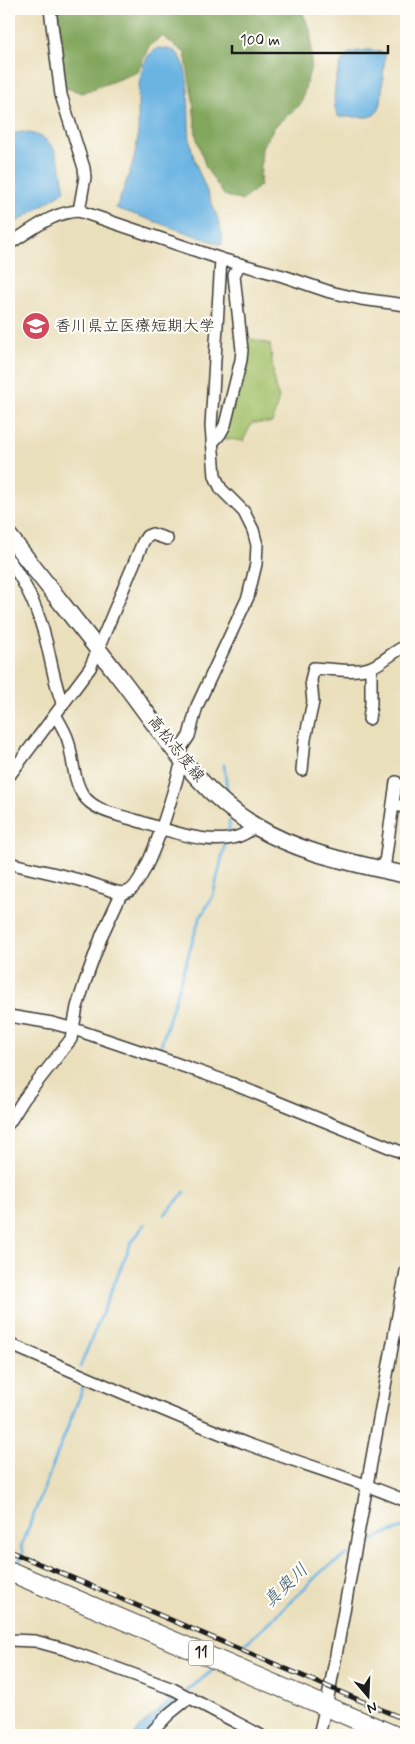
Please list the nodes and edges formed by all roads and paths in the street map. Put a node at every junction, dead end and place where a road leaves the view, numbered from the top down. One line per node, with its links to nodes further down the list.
1 (50, 9): 2 (street)
2 (79, 210): 3 (street); 4 (street)
3 (9, 244)
4 (221, 258): 5 (street); 7 (street)
5 (240, 264): 6 (street); 7 (street)
6 (406, 305)
7 (212, 442): 17 (street)
8 (9, 536): 12 (main road, 高松志度線)
9 (167, 539): 12 (street)
10 (9, 560): 14 (street)
11 (406, 646): 13 (street)
12 (98, 651): 14 (street); 17 (main road, 高松志度線)
13 (371, 668): 16 (street); 18 (street)
14 (63, 705): 15 (street)
15 (56, 716): 19 (street); 24 (street)
16 (369, 719)
17 (179, 758): 23 (main road, 高松志度線); 24 (street)
18 (302, 770)
19 (9, 776)
20 (396, 782): 21 (street)
21 (393, 805): 22 (street); 26 (street)
22 (406, 807)
23 (255, 826): 24 (street); 26 (main road, 高松志度線)
24 (162, 829): 28 (street)
25 (9, 863): 28 (street)
26 (384, 870): 27 (main road, 高松志度線)
27 (406, 874)
28 (121, 894): 30 (street)
29 (9, 1016): 30 (street)
30 (74, 1029): 31 (street); 32 (street)
31 (9, 1123)
32 (406, 1154)
33 (406, 1271): 35 (street)
34 (9, 1344): 35 (street)
35 (367, 1485): 36 (street); 40 (street)
36 (406, 1502)
37 (9, 1571): 40 (highway, 11)
38 (9, 1640): 39 (street)
39 (190, 1697): 41 (street); 42 (street)
40 (324, 1706): 43 (street); 44 (highway, 11)
41 (149, 1735)
42 (260, 1735)
43 (319, 1735)
44 (393, 1735)

